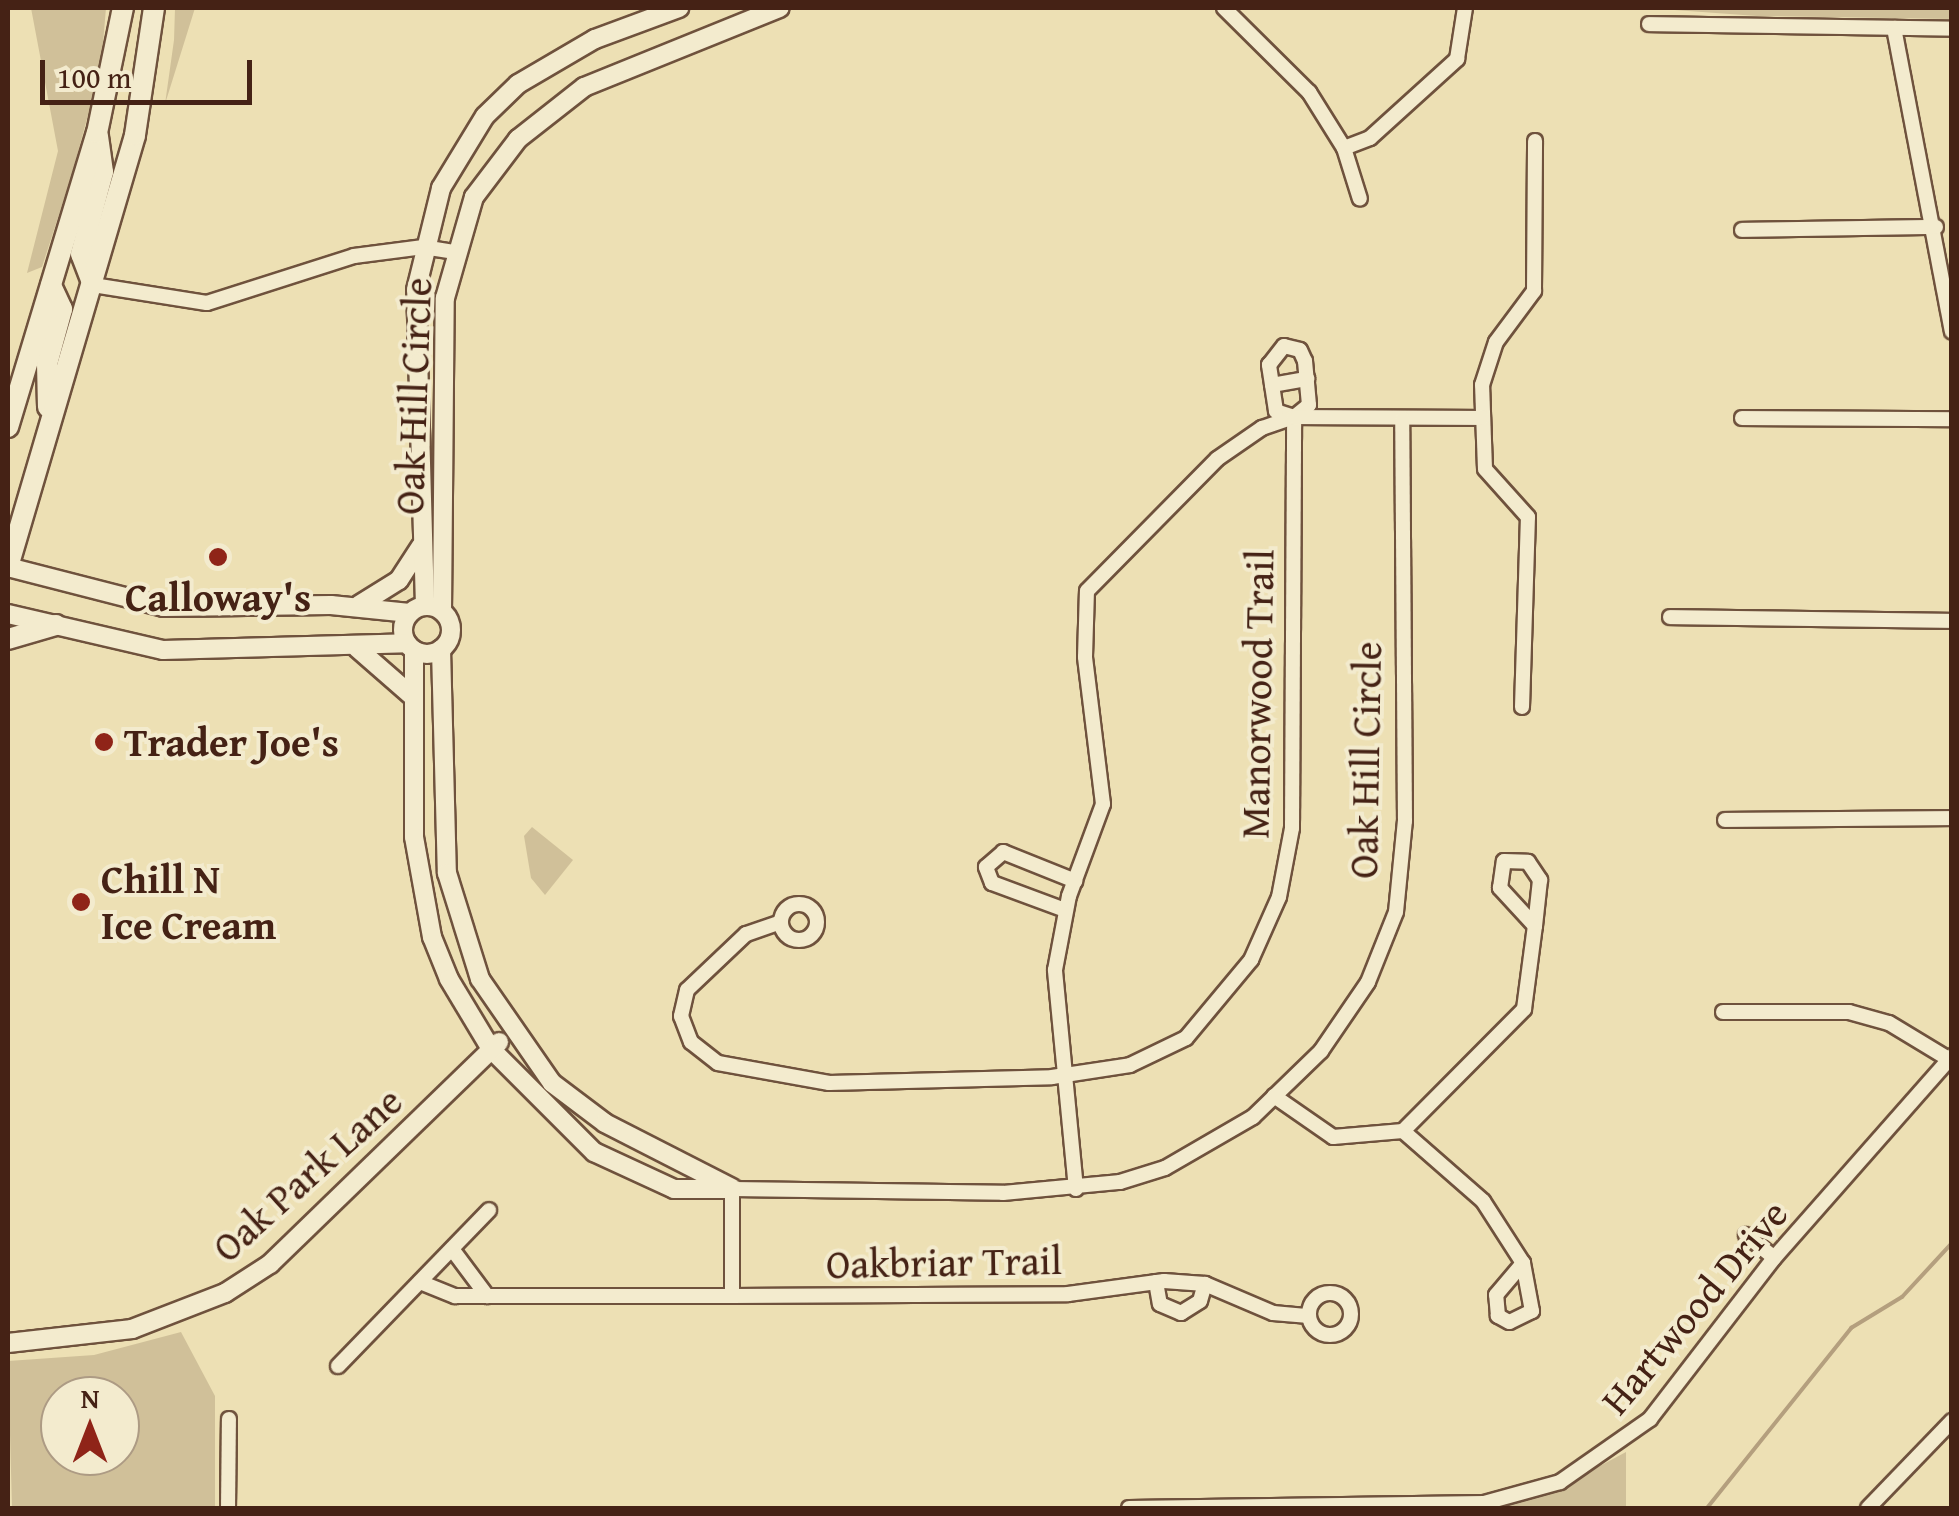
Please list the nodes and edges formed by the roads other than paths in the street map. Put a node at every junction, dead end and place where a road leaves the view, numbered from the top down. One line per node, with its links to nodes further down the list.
1 (123, 8): 10 (main road)
2 (154, 8): 19 (main road)
3 (680, 8): 16 (street, Oak Hill Circle)
4 (780, 8): 17 (street, Oak Hill Circle)
5 (1224, 8): 12 (street)
6 (1465, 8): 12 (street)
7 (1650, 24): 8 (street)
8 (1894, 28): 9 (street); 14 (street)
9 (1952, 29)
10 (97, 133): 18 (main road); 19 (main road)
11 (1535, 141): 24 (street)
12 (1344, 148): 13 (street)
13 (1360, 198)
14 (1936, 227): 15 (street); 20 (street)
15 (1742, 230)
16 (422, 247): 17 (street); 19 (street); 30 (street, Oak Hill Circle)
17 (454, 252): 33 (street, Oak Hill Circle)
18 (51, 284): 28 (main road); 29 (main road)
19 (93, 285): 29 (main road)
20 (1952, 331)
21 (1306, 379): 22 (street); 22 (street); 23 (street, Manorwood Trail)
22 (1272, 385): 23 (street)
23 (1294, 418): 27 (street); 46 (street); 54 (street, Manorwood Trail)
24 (1482, 418): 27 (street); 43 (street)
25 (1742, 418): 26 (street)
26 (1952, 418)
27 (1402, 419): 55 (street, Oak Hill Circle)
28 (8, 427)
29 (45, 444): 31 (main road)
30 (422, 545): 32 (street); 33 (street, Oak Hill Circle)
31 (8, 567): 32 (street)
32 (358, 605): 33 (street)
33 (426, 610): 39 (street, Oak Hill Circle); 41 (street, Oak Hill Circle)
34 (8, 614): 37 (street)
35 (1670, 617): 36 (street)
36 (1952, 620)
37 (56, 625): 38 (main road); 40 (street)
38 (8, 639)
39 (411, 646): 40 (street); 41 (street); 42 (street, Oak Hill Circle)
40 (357, 648): 42 (street)
41 (441, 649): 51 (street, Oak Hill Circle)
42 (412, 696): 52 (street, Oak Hill Circle)
43 (1522, 707)
44 (1952, 818): 45 (street)
45 (1725, 820)
46 (1075, 882): 47 (street); 47 (street)
47 (1065, 910): 54 (street)
48 (781, 922): 54 (street, Manorwood Trail)
49 (1534, 926): 49 (street); 56 (street)
50 (1723, 1012): 53 (street)
51 (510, 1032): 52 (street, Oak Park Lane); 57 (street, Oak Hill Circle)
52 (492, 1049): 57 (street, Oak Hill Circle); 70 (street, Oak Park Lane)
53 (1951, 1058): 62 (street, Hartwood Drive)
54 (1064, 1075): 58 (street)
55 (1274, 1096): 56 (street); 58 (street, Oak Hill Circle)
56 (1403, 1131): 63 (street)
57 (732, 1189): 58 (street, Oak Hill Circle); 68 (street)
58 (1076, 1189)
59 (489, 1210): 61 (street)
60 (1746, 1235): 62 (street)
61 (452, 1249): 64 (street); 67 (street)
62 (1774, 1258): 74 (street, Hartwood Drive)
63 (1523, 1264)
64 (420, 1282): 67 (street, Oakbriar Trail); 71 (street)
65 (1156, 1282): 66 (street, Oakbriar Trail); 66 (street); 68 (street, Oakbriar Trail)
66 (1205, 1284): 69 (street, Oakbriar Trail)
67 (487, 1296): 68 (street, Oakbriar Trail)
68 (732, 1296)
69 (1309, 1316)
70 (8, 1343)
71 (338, 1366)
72 (229, 1419): 75 (street)
73 (1952, 1421): 77 (street)
74 (1299, 1506): 76 (street, Hartwood Drive)
75 (228, 1508)
76 (1129, 1508)
77 (1868, 1508)

